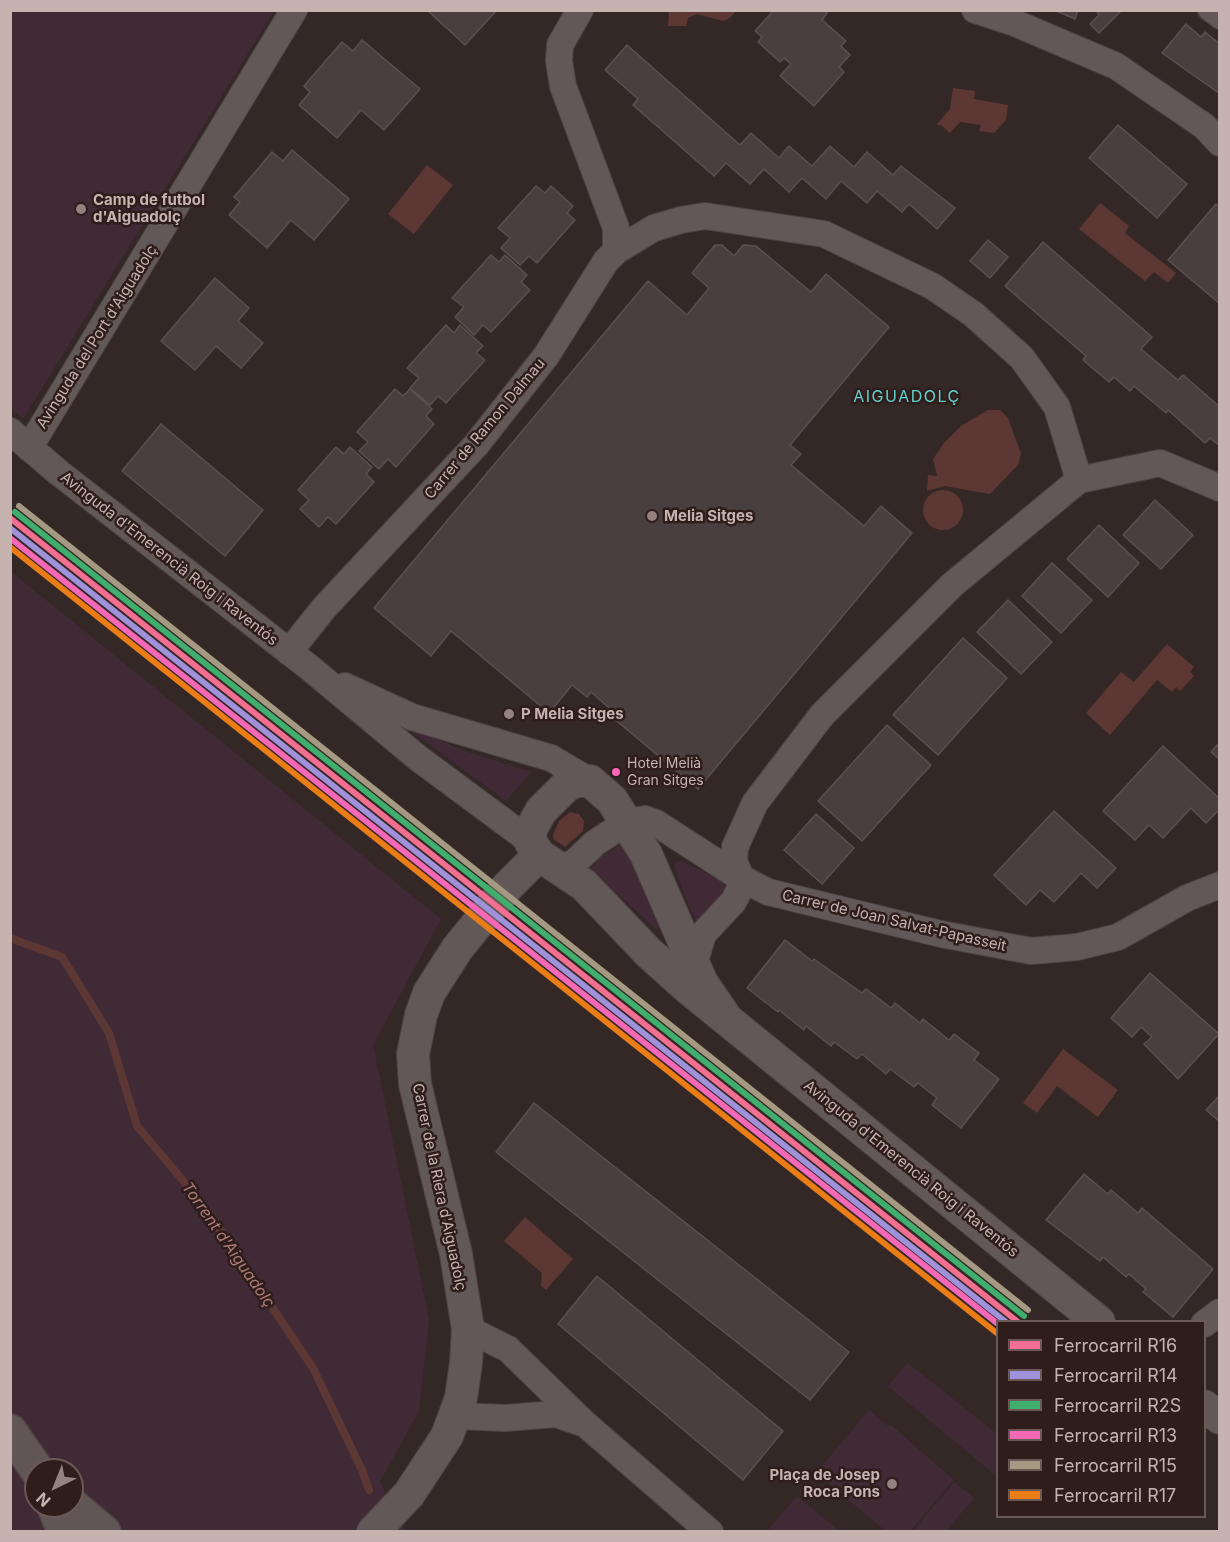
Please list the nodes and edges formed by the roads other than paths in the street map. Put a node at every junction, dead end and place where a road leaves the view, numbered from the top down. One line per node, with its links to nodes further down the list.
1 (294, 10): 9 (street, Avinguda del Port d'Aiguadolç)
2 (580, 10): 7 (street)
3 (975, 10): 6 (street)
4 (1208, 10): 5 (street)
5 (1220, 19)
6 (1220, 143)
7 (616, 251): 10 (street, Carrer de Ramon Dalmau); 12 (street, Carrer de Ramon Dalmau)
8 (10, 431): 9 (street, Avinguda d'Emerencià Roig i Raventós)
9 (29, 448): 12 (street, Avinguda d'Emerencià Roig i Raventós)
10 (1079, 480): 11 (street); 17 (street)
11 (1220, 488)
12 (289, 652): 13 (street, Avinguda d'Emerencià Roig i Raventós)
13 (310, 668): 14 (street, Avinguda d'Emerencià Roig i Raventós); 16 (street, Avinguda d'Emerencià Roig i Raventós)
14 (590, 781): 15 (street, Avinguda d'Emerencià Roig i Raventós); 16 (street)
15 (627, 822): 16 (street); 17 (street); 19 (street, Avinguda d'Emerencià Roig i Raventós)
16 (543, 855): 20 (street, Avinguda d'Emerencià Roig i Raventós); 24 (street, Carrer de la Riera d'Aiguadolç)
17 (741, 878): 18 (street, Carrer de Joan Salvat-Papasseit); 19 (street)
18 (1220, 885)
19 (694, 965): 20 (street, Avinguda d'Emerencià Roig i Raventós)
20 (724, 1015): 22 (street, Avinguda d'Emerencià Roig i Raventós)
21 (1220, 1312): 23 (street)
22 (1097, 1320)
23 (1206, 1322)
24 (468, 1329): 26 (street, Carrer de la Riera d'Aiguadolç); 28 (street)
25 (1206, 1408): 27 (street)
26 (456, 1416): 28 (street); 33 (street, Carrer de la Riera d'Aiguadolç)
27 (1220, 1418)
28 (584, 1423): 34 (street)
29 (10, 1431): 30 (main road)
30 (29, 1458)
31 (84, 1515): 32 (main road)
32 (104, 1532)
33 (373, 1532)
34 (710, 1532)

